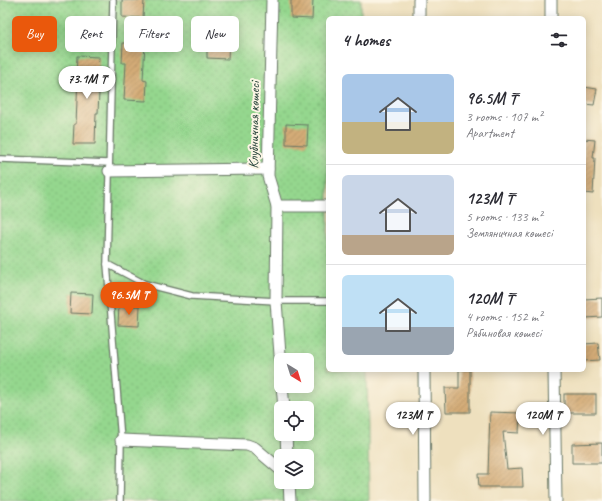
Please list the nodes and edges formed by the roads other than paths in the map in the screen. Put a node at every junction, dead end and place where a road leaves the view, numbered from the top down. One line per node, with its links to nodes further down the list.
1 (113, 0): 8 (lane)
2 (272, 0): 9 (street, Клубничная көшесі)
3 (419, 0): 5 (street)
4 (551, 0): 6 (street)
5 (419, 16)
6 (551, 16)
7 (0, 160): 8 (lane)
8 (109, 167): 9 (street); 12 (lane)
9 (268, 170): 10 (street, Клубничная көшесі)
10 (277, 206): 11 (street); 13 (street, Клубничная көшесі)
11 (326, 206)
12 (108, 264): 13 (lane); 18 (lane)
13 (276, 301): 14 (lane); 15 (street, Клубничная көшесі)
14 (326, 301)
15 (280, 353)
16 (424, 372): 23 (street)
17 (554, 372): 24 (street)
18 (120, 440): 19 (street); 21 (lane)
19 (274, 464)
20 (289, 489): 22 (street)
21 (120, 501)
22 (290, 501)
23 (425, 501)
24 (556, 501)

